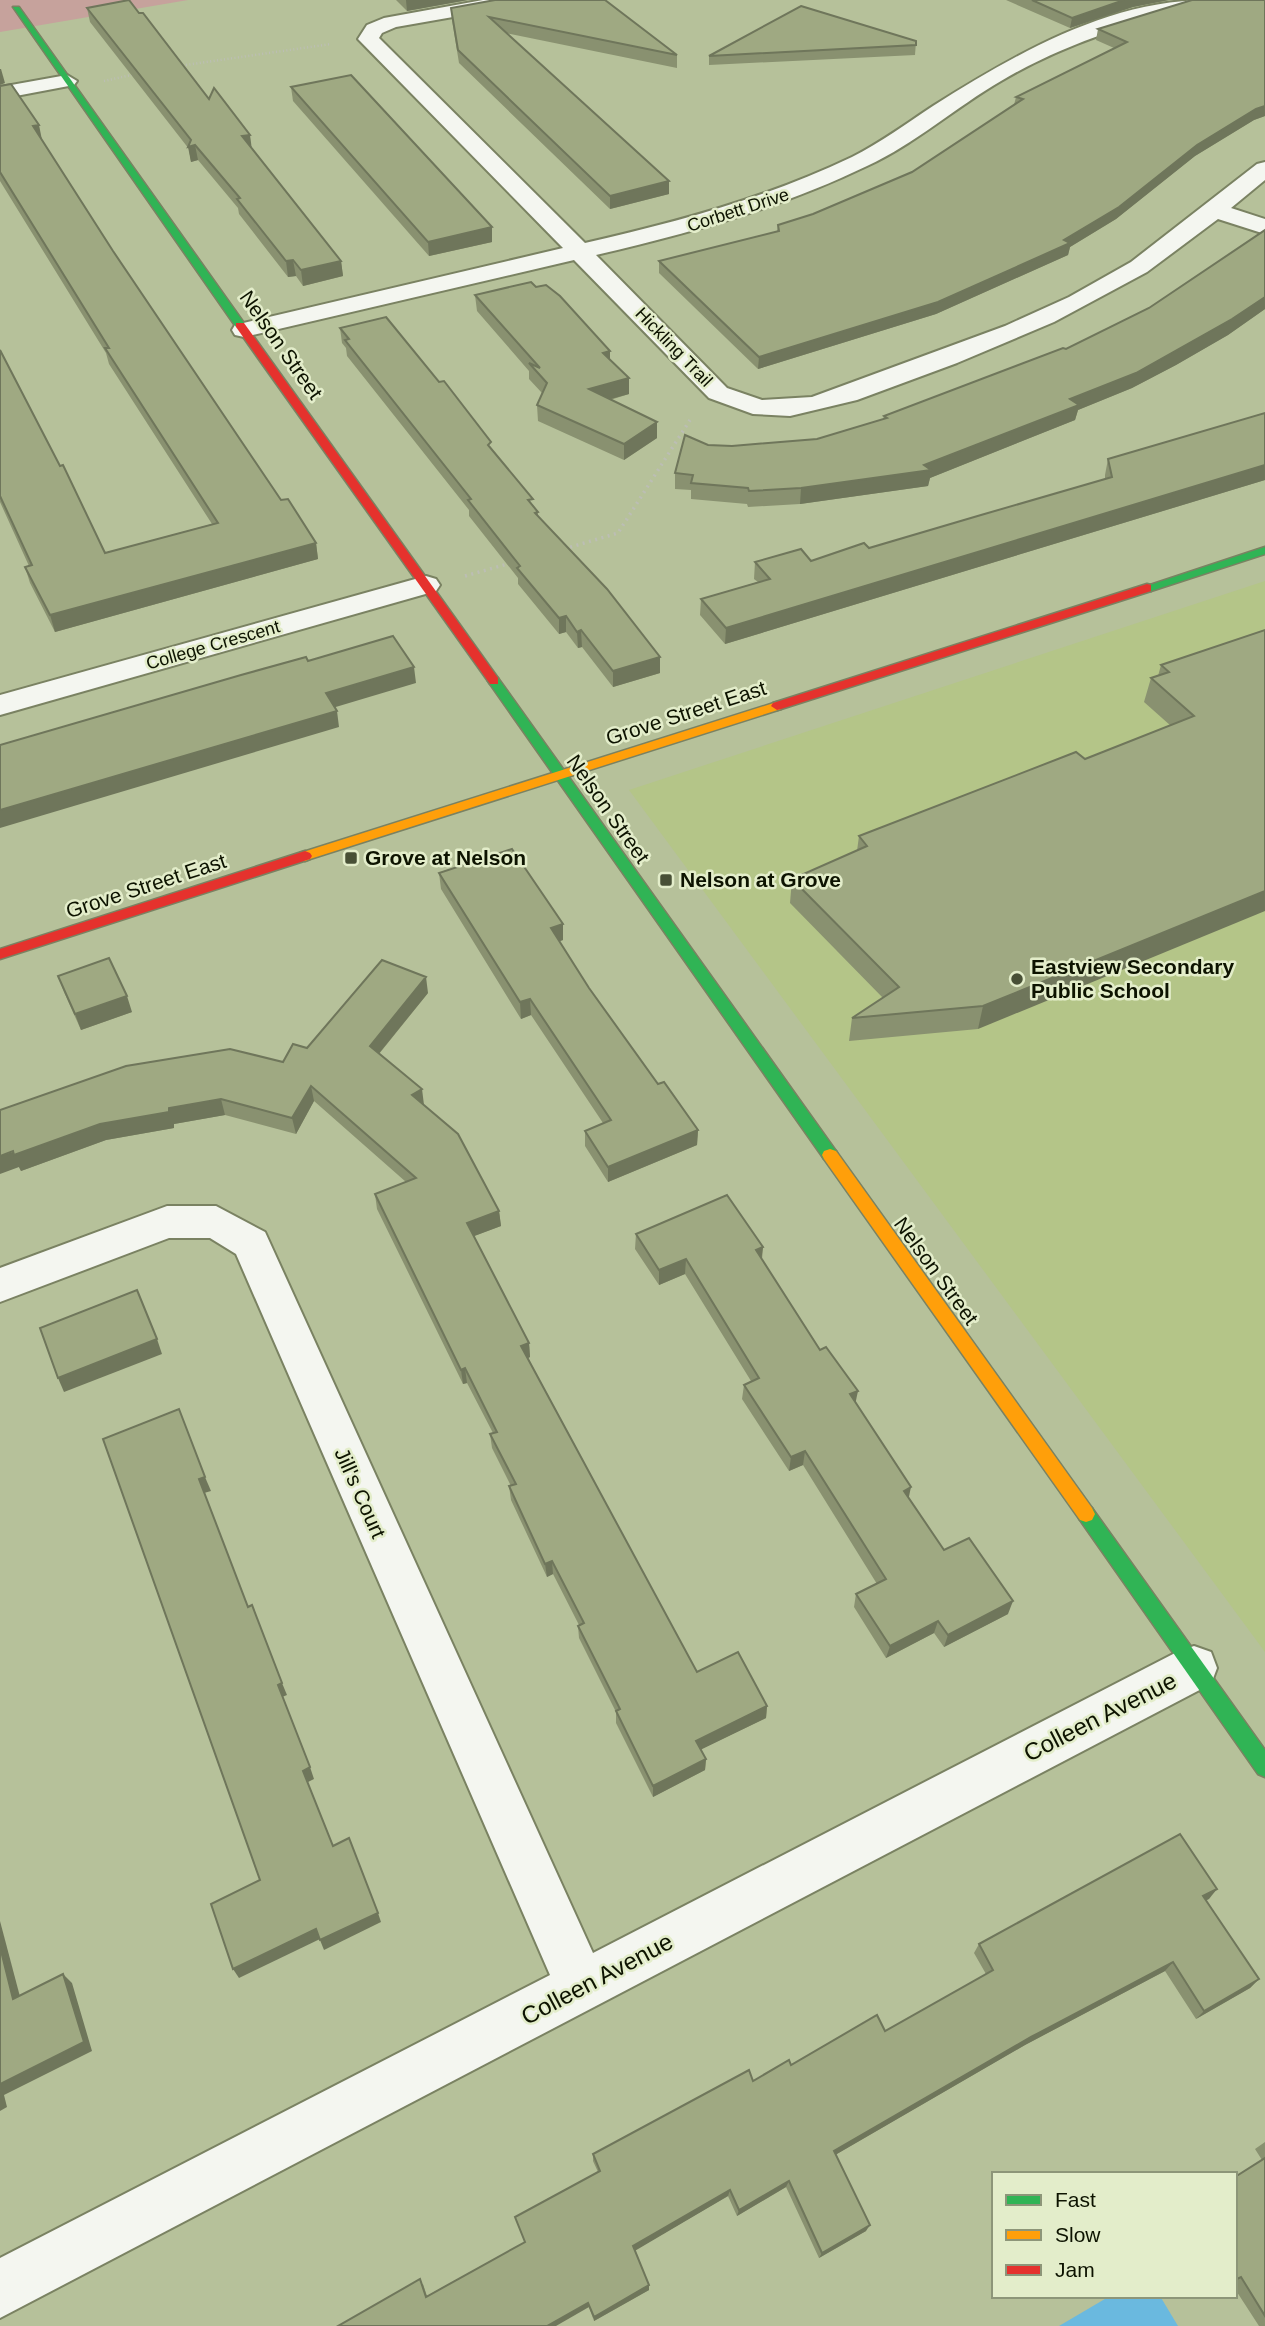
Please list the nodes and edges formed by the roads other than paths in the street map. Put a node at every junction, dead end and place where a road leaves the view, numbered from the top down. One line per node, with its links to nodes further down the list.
1 (516, 0): 9 (street, Hickling Trail)
2 (1197, 0): 9 (street, Corbett Drive)
3 (16, 9): 4 (street, Nelson Street)
4 (66, 81): 5 (street); 10 (street, Nelson Street)
5 (0, 93)
6 (1265, 169): 7 (street, Hickling Trail)
7 (1214, 210): 8 (street); 9 (street, Hickling Trail)
8 (1265, 227)
9 (580, 251): 10 (street, Corbett Drive)
10 (244, 330): 12 (street, Nelson Street)
11 (1265, 550): 14 (street, Grove Street East)
12 (426, 585): 13 (street, College Crescent); 14 (street, Nelson Street)
13 (0, 705)
14 (558, 775): 15 (street, Grove Street East); 17 (street, Nelson Street)
15 (0, 954)
16 (0, 1285): 19 (street, Jill's Court)
17 (1194, 1668): 18 (street, Nelson Street); 19 (street, Colleen Avenue)
18 (1265, 1767)
19 (582, 1987): 20 (street, Colleen Avenue)
20 (0, 2289)

